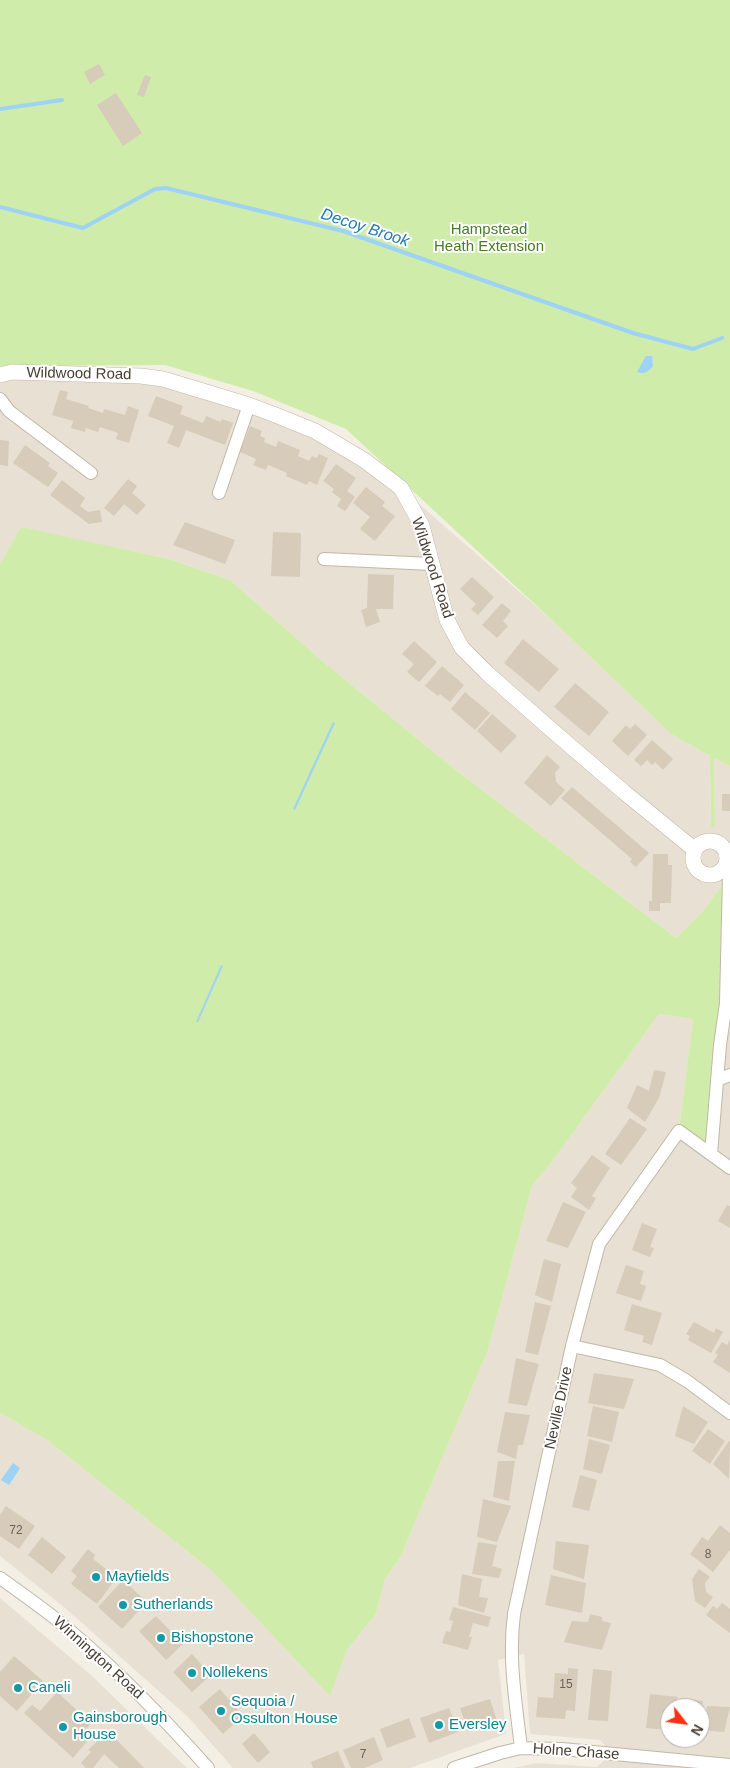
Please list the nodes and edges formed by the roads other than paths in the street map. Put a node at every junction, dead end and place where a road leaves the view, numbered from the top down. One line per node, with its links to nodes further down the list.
1 (0, 375): 3 (street, Wildwood Road)
2 (0, 399): 4 (street)
3 (249, 405): 5 (street); 7 (street, Wildwood Road)
4 (91, 473)
5 (220, 493)
6 (324, 560): 7 (street)
7 (432, 564): 8 (street, Wildwood Road)
8 (695, 850): 9 (street); 9 (street)
9 (727, 874): 10 (street)
10 (728, 1005): 12 (street)
11 (730, 1075): 12 (street)
12 (717, 1080): 13 (street)
13 (710, 1154): 14 (street); 15 (street, Neville Drive)
14 (730, 1168)
15 (572, 1346): 16 (street); 18 (street, Neville Drive)
16 (730, 1413)
17 (0, 1578): 20 (street, Winnington Road)
18 (521, 1748): 19 (street, Holne Chase); 21 (street, Holne Chase)
19 (730, 1765)
20 (208, 1768)
21 (454, 1768)

